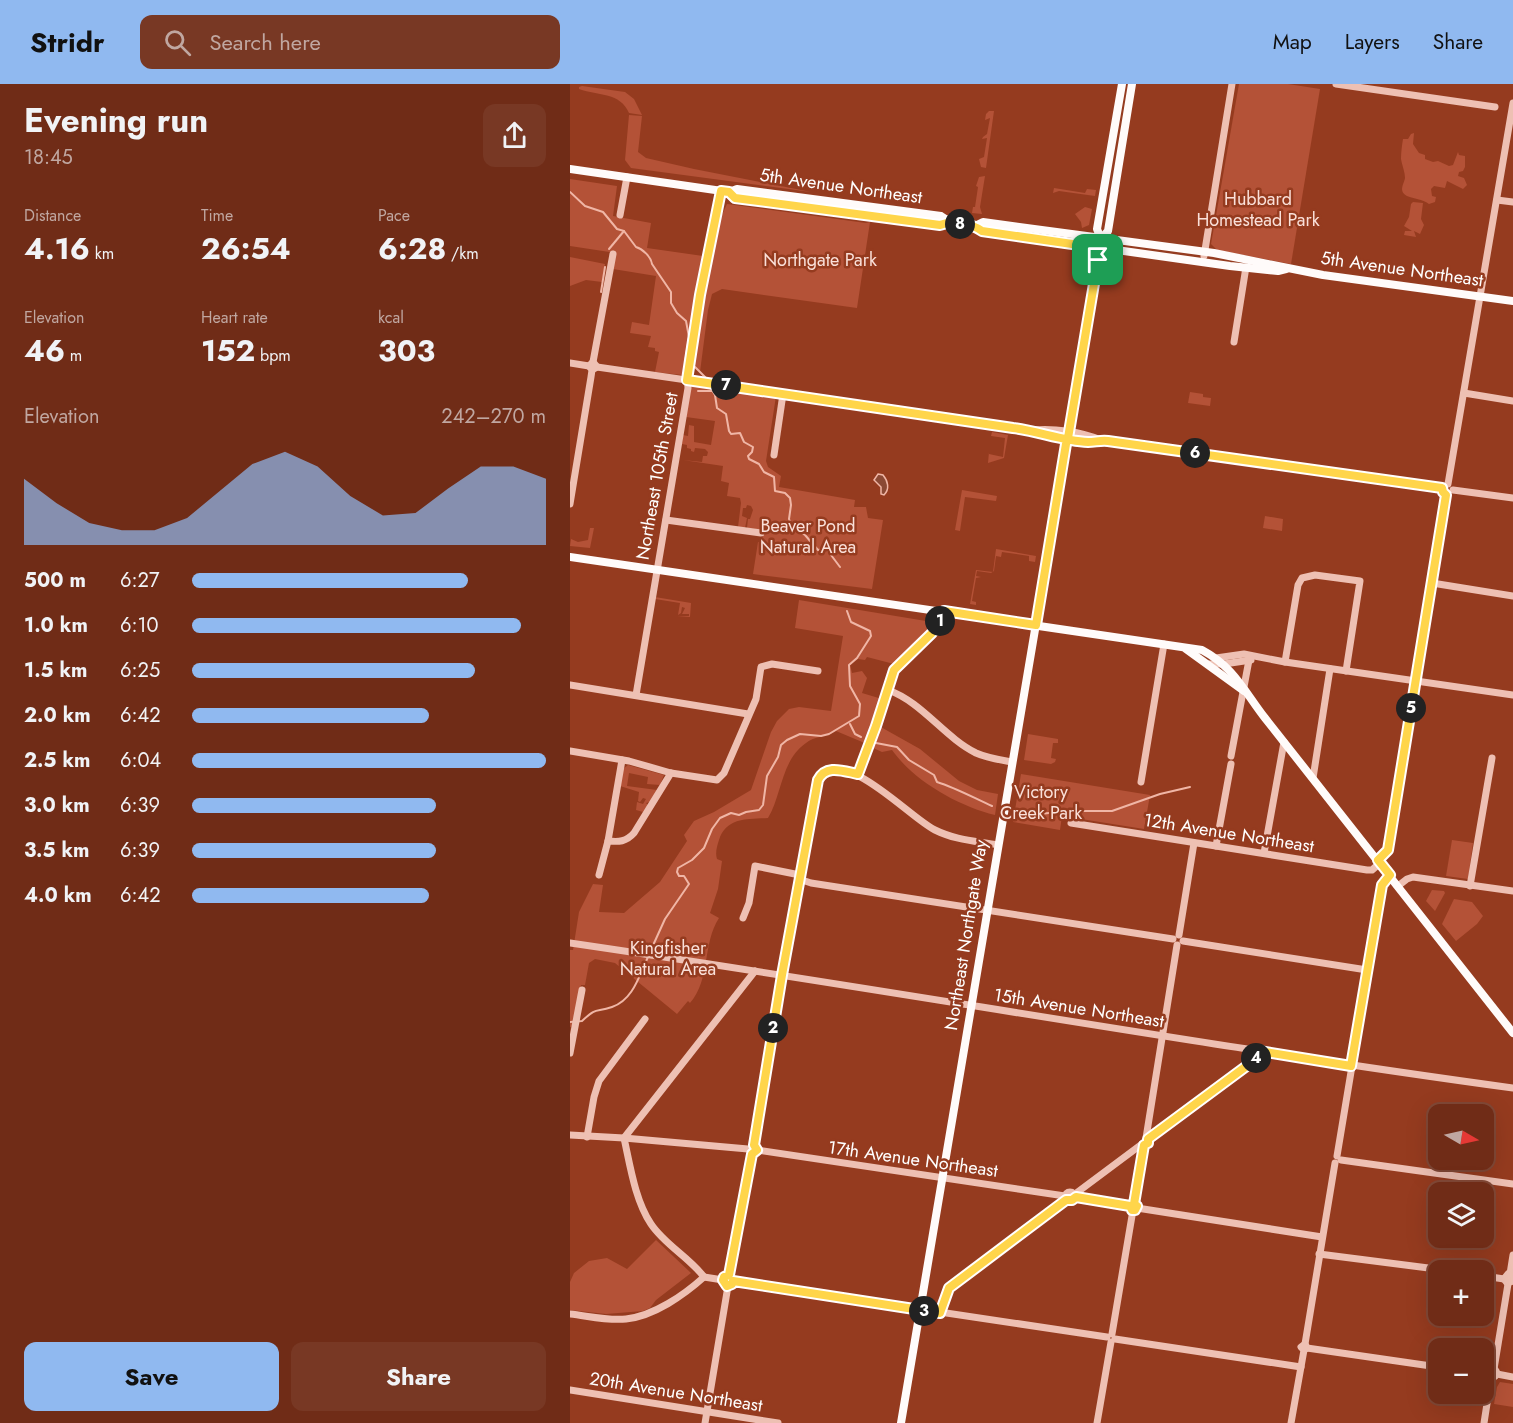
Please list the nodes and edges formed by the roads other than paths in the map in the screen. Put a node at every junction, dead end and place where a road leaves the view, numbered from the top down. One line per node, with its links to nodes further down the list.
1 (1123, 84): 7 (main road); 14 (main road, Northeast Northgate Way)
2 (1132, 84): 7 (main road, Northeast Northgate Way)
3 (1232, 84): 16 (street)
4 (1336, 84): 5 (street)
5 (1496, 107)
6 (1513, 107): 11 (street)
7 (1127, 117): 14 (main road, Northeast Northgate Way)
8 (570, 169): 9 (main road, 5th Avenue Northeast)
9 (627, 177): 10 (main road, 5th Avenue Northeast); 13 (street)
10 (725, 192): 14 (main road, 5th Avenue Northeast); 24 (street, Northeast 105th Street)
11 (1497, 200): 12 (street); 19 (street)
12 (1513, 202)
13 (621, 215)
14 (1100, 244): 16 (main road, 5th Avenue Northeast); 28 (main road, Northeast Northgate Way)
15 (613, 254): 23 (street)
16 (1203, 257): 17 (main road, 5th Avenue Northeast); 18 (main road, 5th Avenue Northeast)
17 (1246, 267): 18 (main road, 5th Avenue Northeast); 21 (street)
18 (1286, 269): 19 (main road, 5th Avenue Northeast)
19 (1481, 296): 20 (main road, 5th Avenue Northeast); 25 (street)
20 (1513, 301)
21 (1234, 342)
22 (570, 363): 23 (street)
23 (593, 366): 24 (street); 32 (street)
24 (687, 380): 26 (street); 33 (street, Northeast 105th Street)
25 (1464, 393): 27 (street); 30 (street)
26 (783, 394): 28 (street); 29 (street)
27 (1513, 401)
28 (1068, 435): 30 (street); 40 (main road, Northeast Northgate Way)
29 (774, 455)
30 (1447, 489): 31 (street); 37 (street)
31 (1513, 498)
32 (570, 504)
33 (666, 520): 34 (street); 36 (street, Northeast 105th Street)
34 (760, 533)
35 (570, 557): 36 (main road)
36 (656, 569): 39 (main road); 54 (street, Northeast 105th Street)
37 (1432, 583): 38 (street); 50 (street)
38 (1513, 596)
39 (944, 611): 40 (main road); 52 (street)
40 (1036, 625): 41 (main road); 61 (main road, Northeast Northgate Way)
41 (1164, 644): 44 (main road); 65 (street)
42 (1263, 658): 43 (street); 44 (street); 45 (street)
43 (1250, 660): 46 (street); 53 (street)
44 (1213, 661): 46 (main road); 53 (main road)
45 (1285, 662): 47 (street); 49 (street)
46 (1224, 664): 53 (main road)
47 (1330, 669): 49 (street); 64 (street)
48 (818, 671): 56 (street)
49 (1346, 671): 50 (street)
50 (1416, 682): 55 (street); 72 (street)
51 (570, 685): 54 (street)
52 (888, 690): 61 (street); 63 (street)
53 (1244, 691): 57 (main road); 70 (street)
54 (636, 695): 56 (street)
55 (1513, 695)
56 (748, 714): 62 (street)
57 (1284, 742): 64 (main road); 71 (street)
58 (570, 751): 60 (street)
59 (1492, 758): 77 (street)
60 (622, 760): 62 (street); 67 (street)
61 (1012, 762): 69 (main road, Northeast Northgate Way)
62 (671, 773): 67 (street)
63 (858, 774): 69 (street); 75 (street)
64 (1313, 778): 72 (main road)
65 (1141, 782)
66 (1071, 823): 68 (street, 12th Avenue Northeast)
67 (608, 841): 73 (street)
68 (1194, 843): 70 (street, 12th Avenue Northeast); 81 (street)
69 (998, 846): 79 (main road, Northeast Northgate Way)
70 (1216, 846): 71 (street, 12th Avenue Northeast)
71 (1264, 853): 72 (street, 12th Avenue Northeast)
72 (1379, 862): 74 (main road)
73 (599, 875)
74 (1390, 875): 76 (main road); 84 (street)
75 (799, 877): 79 (street); 80 (street); 85 (street)
76 (1398, 886): 77 (street); 89 (main road)
77 (1470, 886): 78 (street)
78 (1513, 891)
79 (987, 911): 81 (street); 87 (main road, Northeast Northgate Way)
80 (743, 918)
81 (1178, 940): 84 (street); 90 (street)
82 (570, 943): 83 (street, 15th Avenue Northeast)
83 (755, 970): 85 (street, 15th Avenue Northeast); 97 (street)
84 (1367, 970): 93 (street)
85 (782, 975): 87 (street, 15th Avenue Northeast); 99 (street)
86 (582, 990): 92 (street)
87 (971, 1006): 90 (street, 15th Avenue Northeast); 101 (main road, Northeast Northgate Way)
88 (645, 1019): 96 (street)
89 (1513, 1033)
90 (1162, 1036): 91 (street, 15th Avenue Northeast); 98 (street)
91 (1259, 1051): 93 (street, 15th Avenue Northeast); 98 (street)
92 (570, 1053)
93 (1351, 1066): 94 (street, 15th Avenue Northeast); 100 (street)
94 (1513, 1089)
95 (570, 1135): 96 (street, 17th Avenue Northeast)
96 (587, 1137): 97 (street, 17th Avenue Northeast)
97 (624, 1138): 99 (street, 17th Avenue Northeast); 110 (street)
98 (1145, 1141): 103 (street); 105 (street)
99 (753, 1150): 101 (street, 17th Avenue Northeast); 113 (street)
100 (1338, 1160): 102 (street); 106 (street)
101 (942, 1178): 104 (street, 17th Avenue Northeast); 114 (main road, Northeast Northgate Way)
102 (1513, 1184)
103 (1076, 1195): 104 (street); 105 (street)
104 (1065, 1198): 115 (street)
105 (1134, 1207): 106 (street); 117 (street)
106 (1322, 1237): 107 (street)
107 (1319, 1254): 109 (street); 118 (street)
108 (1513, 1255): 112 (street)
109 (1428, 1268)
110 (704, 1277): 113 (street); 116 (street)
111 (1494, 1277): 112 (street)
112 (1510, 1279): 119 (street)
113 (728, 1280): 114 (street); 126 (street)
114 (921, 1310): 115 (street); 129 (main road, Northeast Northgate Way)
115 (940, 1313): 117 (street)
116 (570, 1314)
117 (1111, 1338): 121 (street); 130 (street)
118 (1305, 1348): 120 (street); 121 (street)
119 (1494, 1358)
120 (1428, 1366)
121 (1301, 1367): 131 (street)
122 (1494, 1374): 123 (street)
123 (1513, 1377)
124 (570, 1390): 126 (street, 20th Avenue Northeast)
125 (1487, 1404): 132 (street)
126 (707, 1412): 127 (street); 128 (street, 20th Avenue Northeast)
127 (705, 1423)
128 (778, 1423)
129 (901, 1423)
130 (1096, 1423)
131 (1291, 1423)
132 (1484, 1423)

